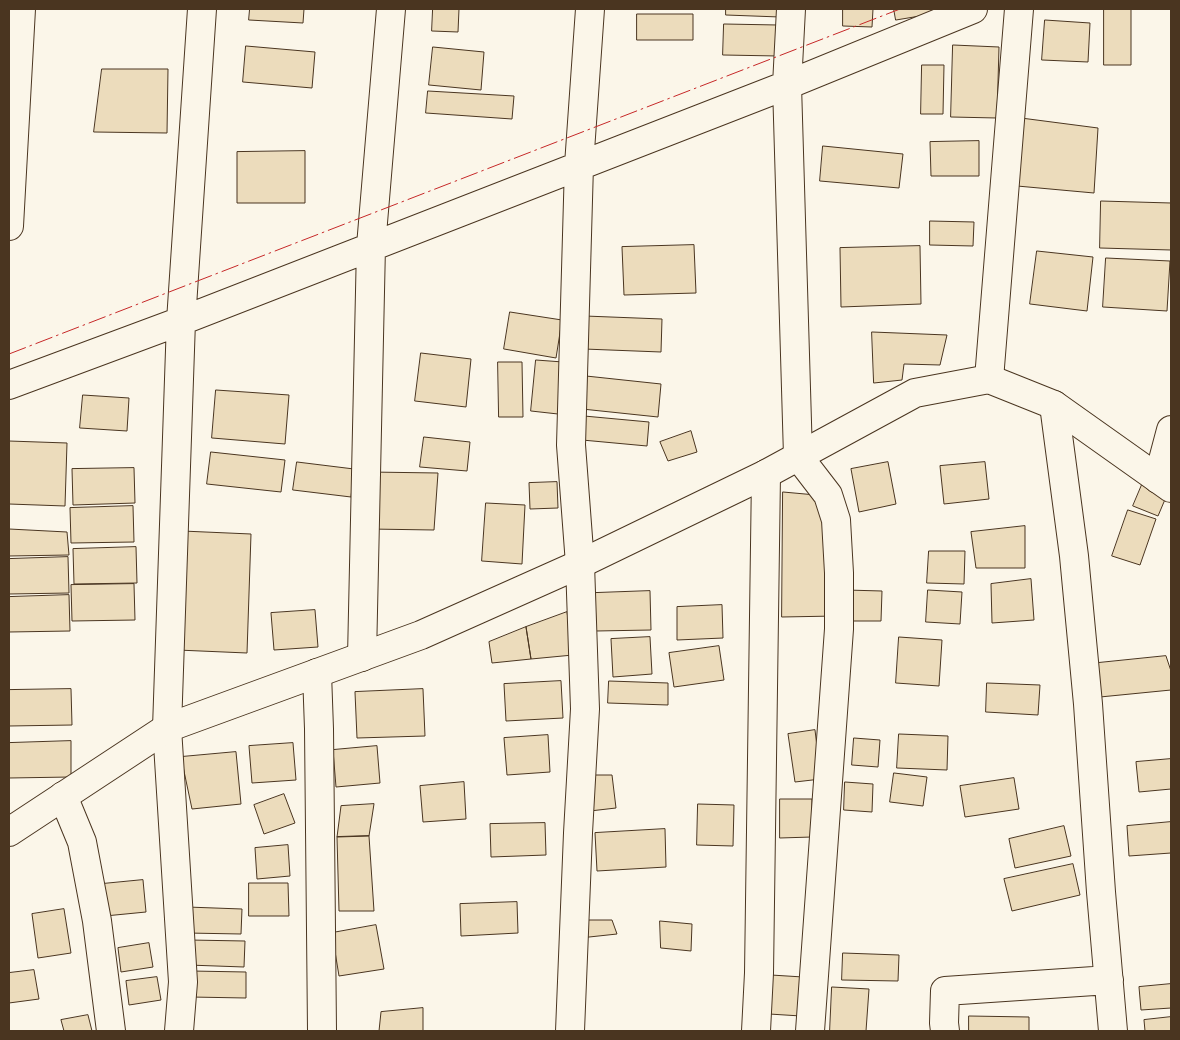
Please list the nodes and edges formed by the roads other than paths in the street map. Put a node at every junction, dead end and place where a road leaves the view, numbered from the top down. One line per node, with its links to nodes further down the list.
1 (21, 9): 10 (street)
2 (202, 9): 12 (street)
3 (391, 9): 11 (street)
4 (590, 9): 9 (street)
5 (791, 9): 8 (street)
6 (973, 9): 8 (street)
7 (1019, 9): 13 (street)
8 (787, 85): 9 (street); 17 (street)
9 (579, 166): 11 (street); 20 (street)
10 (9, 226)
11 (371, 246): 12 (street); 21 (street)
12 (181, 320): 14 (street); 23 (street)
13 (989, 378): 15 (street); 17 (street)
14 (9, 385)
15 (1054, 405): 19 (street); 26 (street)
16 (1171, 430): 19 (street)
17 (798, 456): 18 (street); 32 (street)
18 (766, 474): 20 (street); 31 (street)
19 (1165, 483)
20 (580, 564): 21 (street); 30 (street)
21 (362, 657): 22 (street)
22 (317, 673): 23 (street); 29 (street)
23 (168, 728): 24 (street); 28 (street)
24 (63, 796): 25 (street); 27 (street)
25 (9, 832)
26 (1109, 980): 33 (street); 34 (street)
27 (111, 1031)
28 (179, 1031)
29 (322, 1031)
30 (570, 1031)
31 (756, 1031)
32 (810, 1031)
33 (945, 1031)
34 (1113, 1031)

